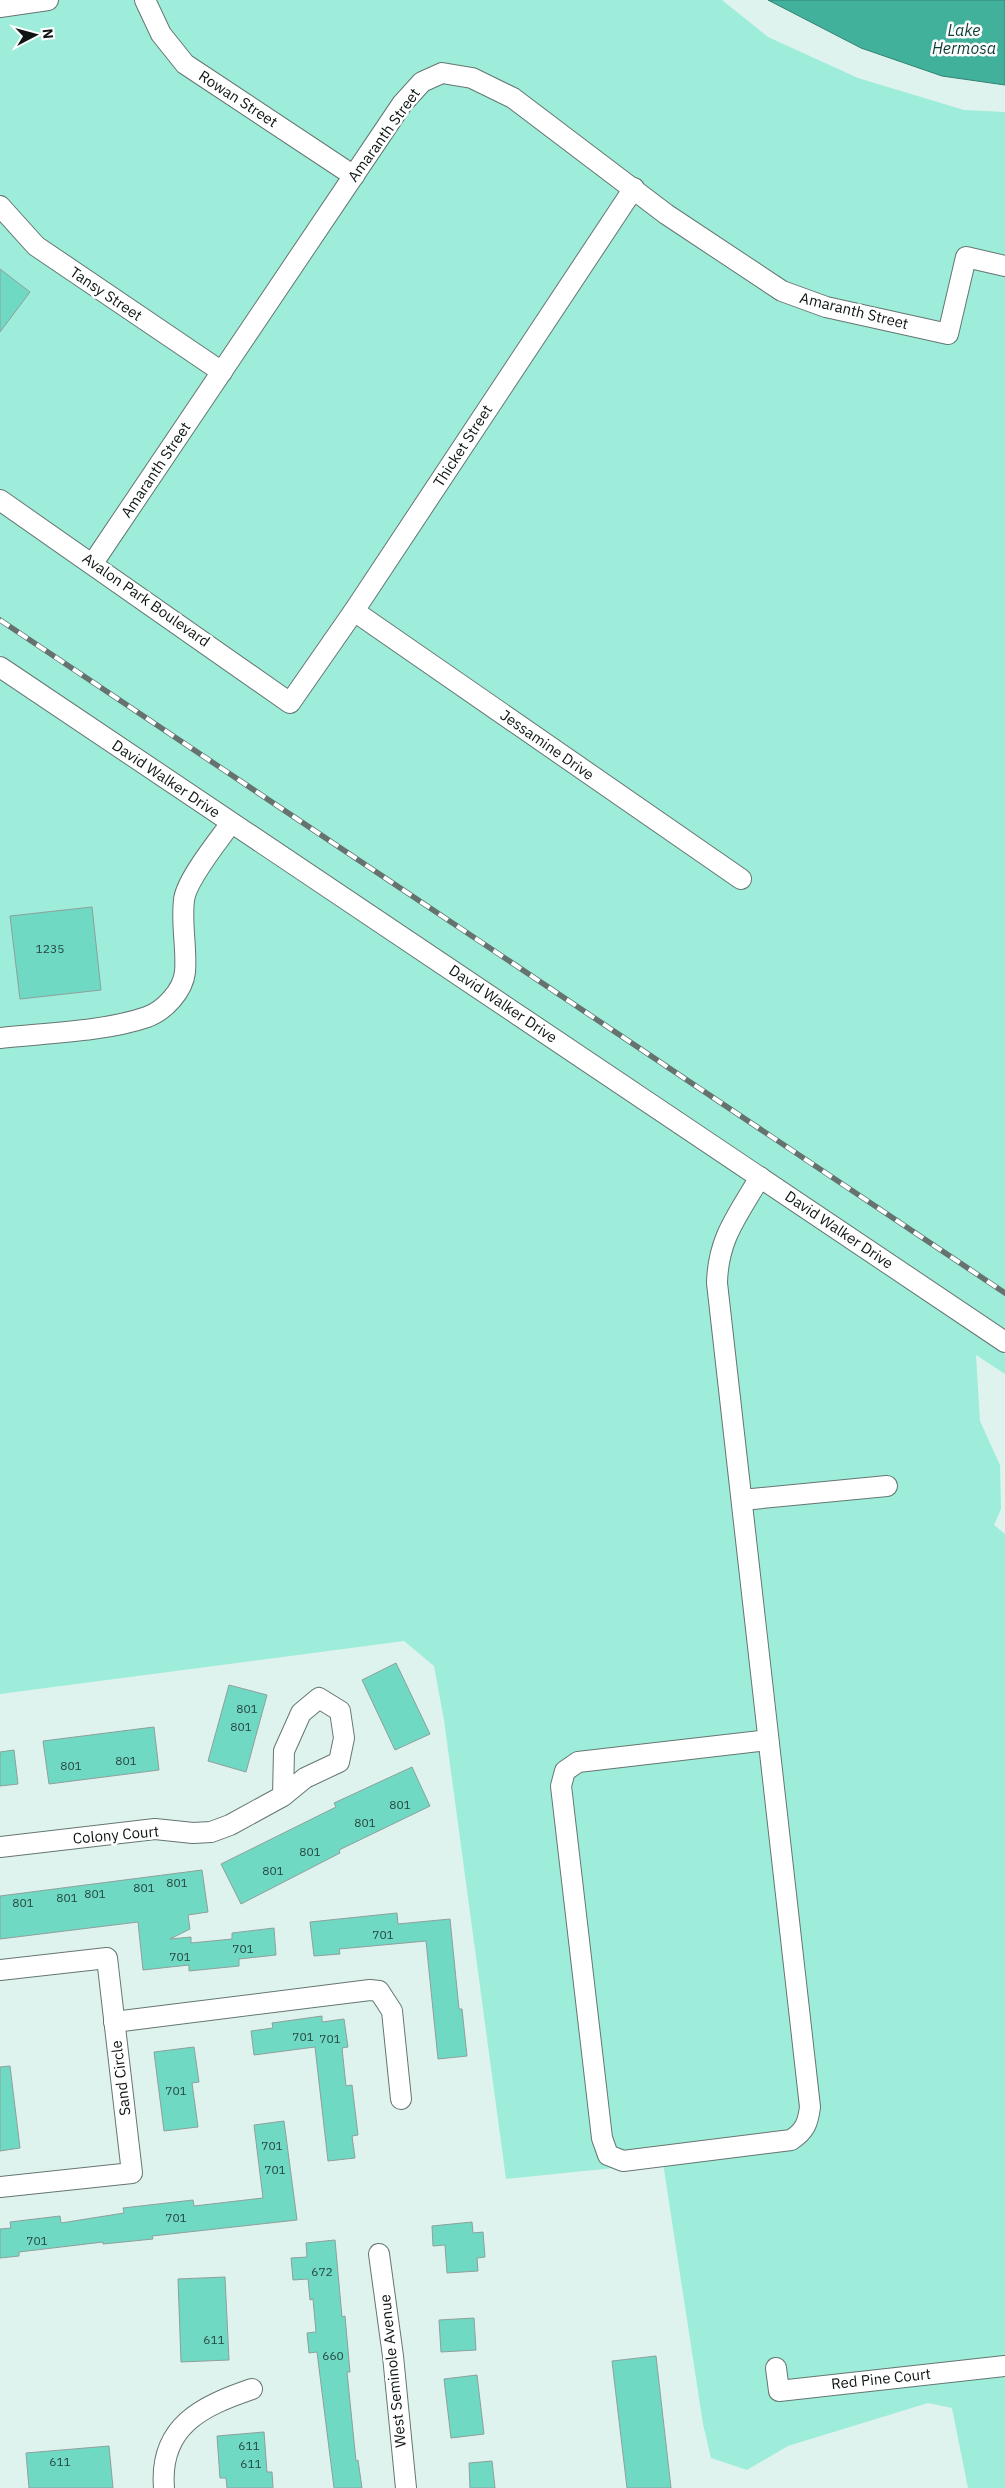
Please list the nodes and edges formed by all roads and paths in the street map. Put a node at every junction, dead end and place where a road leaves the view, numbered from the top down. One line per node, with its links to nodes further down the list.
1 (48, 0): 3 (street)
2 (145, 0): 4 (street, Rowan Street)
3 (0, 7)
4 (354, 176): 5 (street, Amaranth Street); 8 (street, Amaranth Street)
5 (634, 188): 7 (street, Amaranth Street); 11 (street, Thicket Street)
6 (0, 206): 8 (street, Tansy Street)
7 (1005, 266)
8 (222, 372): 10 (street, Amaranth Street)
9 (0, 500): 10 (street, Avalon Park Boulevard)
10 (93, 563): 13 (street, Avalon Park Boulevard)
11 (354, 612): 13 (street, Thicket Street); 15 (street, Jessamine Drive)
12 (0, 667): 14 (street, David Walker Drive)
13 (290, 703)
14 (232, 822): 16 (street); 17 (street, David Walker Drive)
15 (741, 879)
16 (0, 1038)
17 (760, 1177): 18 (street, David Walker Drive); 20 (street)
18 (1005, 1342)
19 (887, 1486): 20 (street)
20 (742, 1500): 21 (street)
21 (768, 1740): 21 (street)
22 (283, 1796): 22 (street, Colony Court); 23 (street, Colony Court)
23 (0, 1847)
24 (0, 1970): 25 (street, Sand Circle)
25 (114, 2022): 26 (street); 27 (street, Sand Circle)
26 (401, 2099)
27 (0, 2188)
28 (379, 2254): 33 (street, West Seminole Avenue)
29 (1005, 2366): 30 (street, Red Pine Court)
30 (776, 2368)
31 (252, 2389): 32 (street)
32 (164, 2488)
33 (406, 2488)

